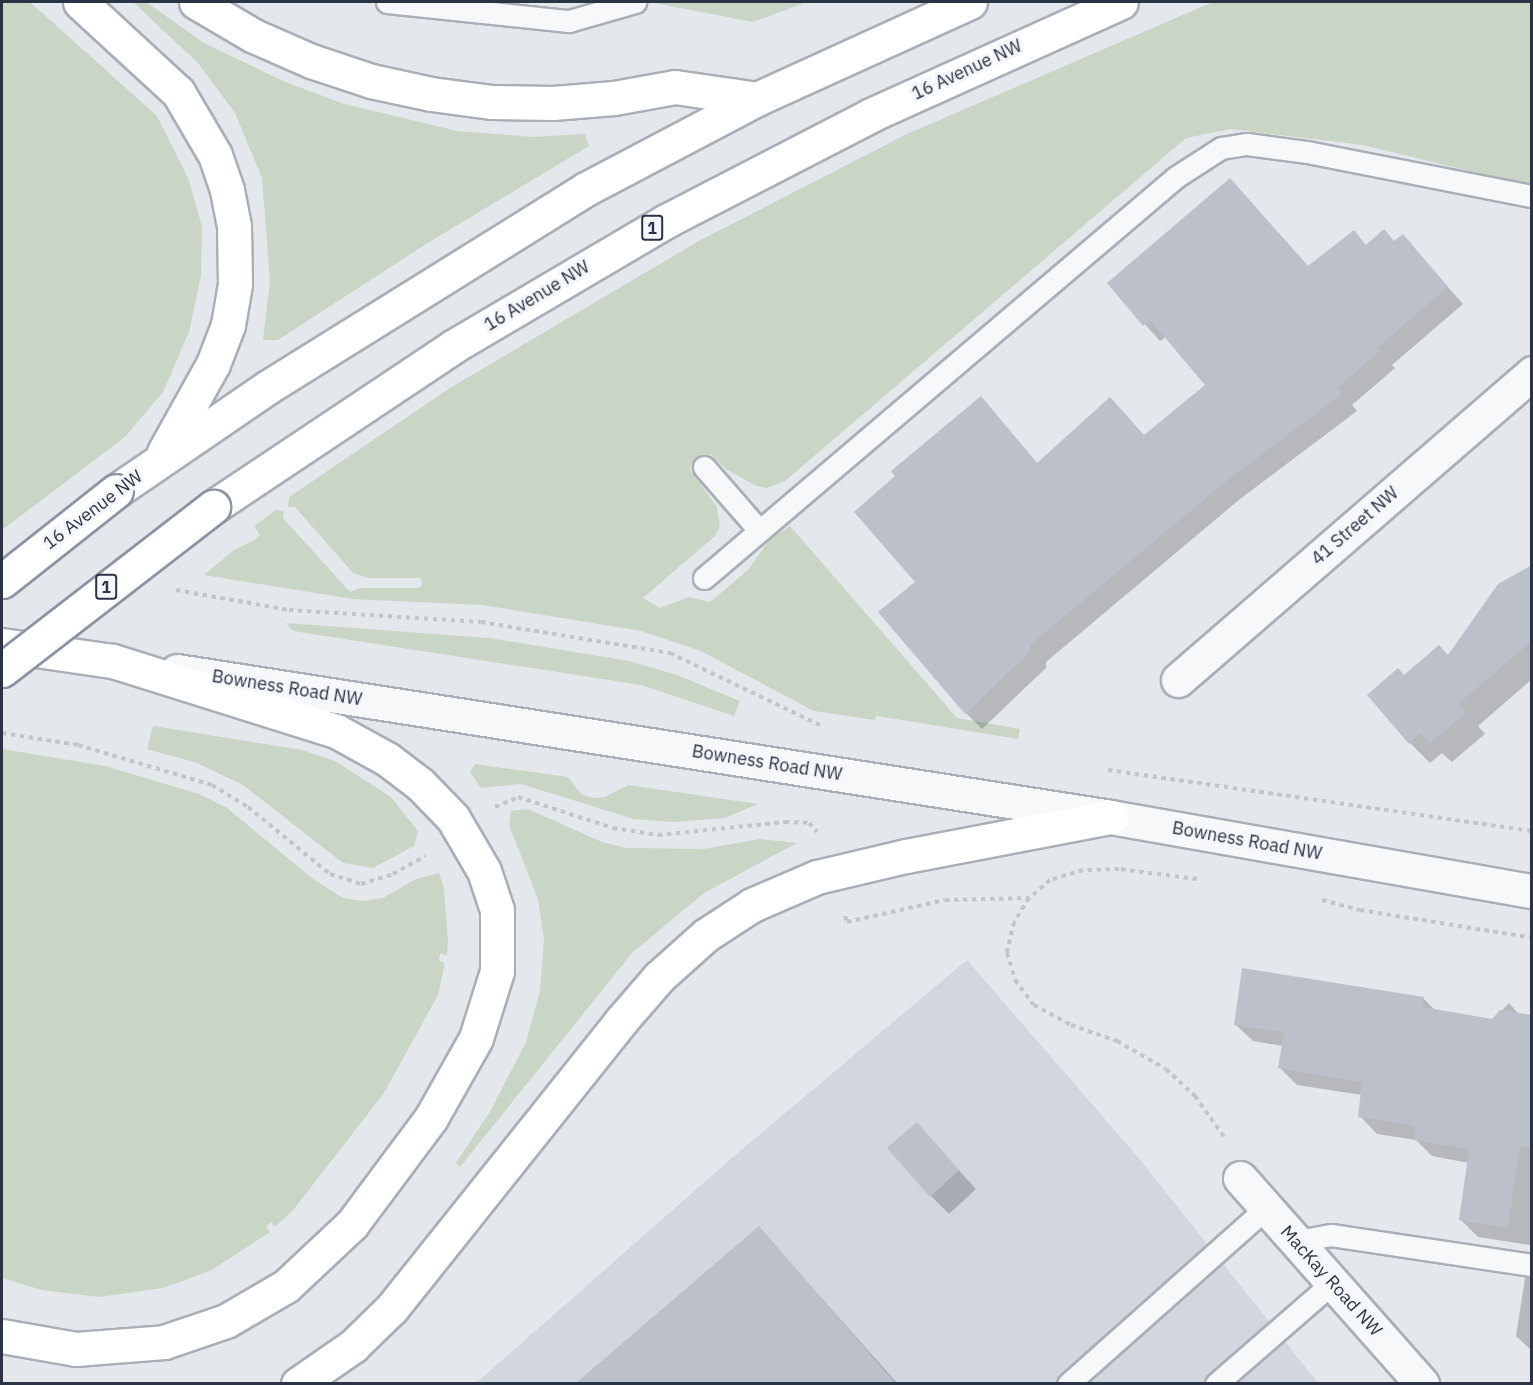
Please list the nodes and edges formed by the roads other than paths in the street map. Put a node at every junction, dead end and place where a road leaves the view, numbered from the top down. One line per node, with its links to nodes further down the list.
1 (80, 2): 10 (main road)
2 (196, 2): 7 (main road)
3 (387, 2): 4 (lane)
4 (635, 2)
5 (970, 2): 7 (main road, 16 Avenue NW)
6 (1120, 2): 17 (main road, 16 Avenue NW / 1, bridge)
7 (757, 99): 10 (main road, 16 Avenue NW)
8 (1532, 196): 12 (lane)
9 (1532, 373): 18 (street, 41 Street NW)
10 (159, 461): 14 (main road, 16 Avenue NW, bridge)
11 (704, 467): 12 (lane)
12 (759, 530): 13 (lane)
13 (704, 578)
14 (2, 581)
15 (2, 645): 16 (main road, Bowness Road NW)
16 (112, 661): 19 (street, Bowness Road NW); 26 (main road)
17 (2, 670)
18 (1178, 680)
19 (1111, 817): 20 (street, Bowness Road NW); 27 (main road)
20 (1532, 891)
21 (1240, 1178): 22 (street, MacKay Road NW)
22 (1265, 1209): 23 (street, MacKay Road NW); 28 (lane)
23 (1297, 1241): 24 (lane); 25 (street, MacKay Road NW)
24 (1532, 1265)
25 (1332, 1282): 29 (lane); 30 (street, MacKay Road NW)
26 (2, 1336)
27 (298, 1383)
28 (1068, 1383)
29 (1216, 1383)
30 (1422, 1383)

